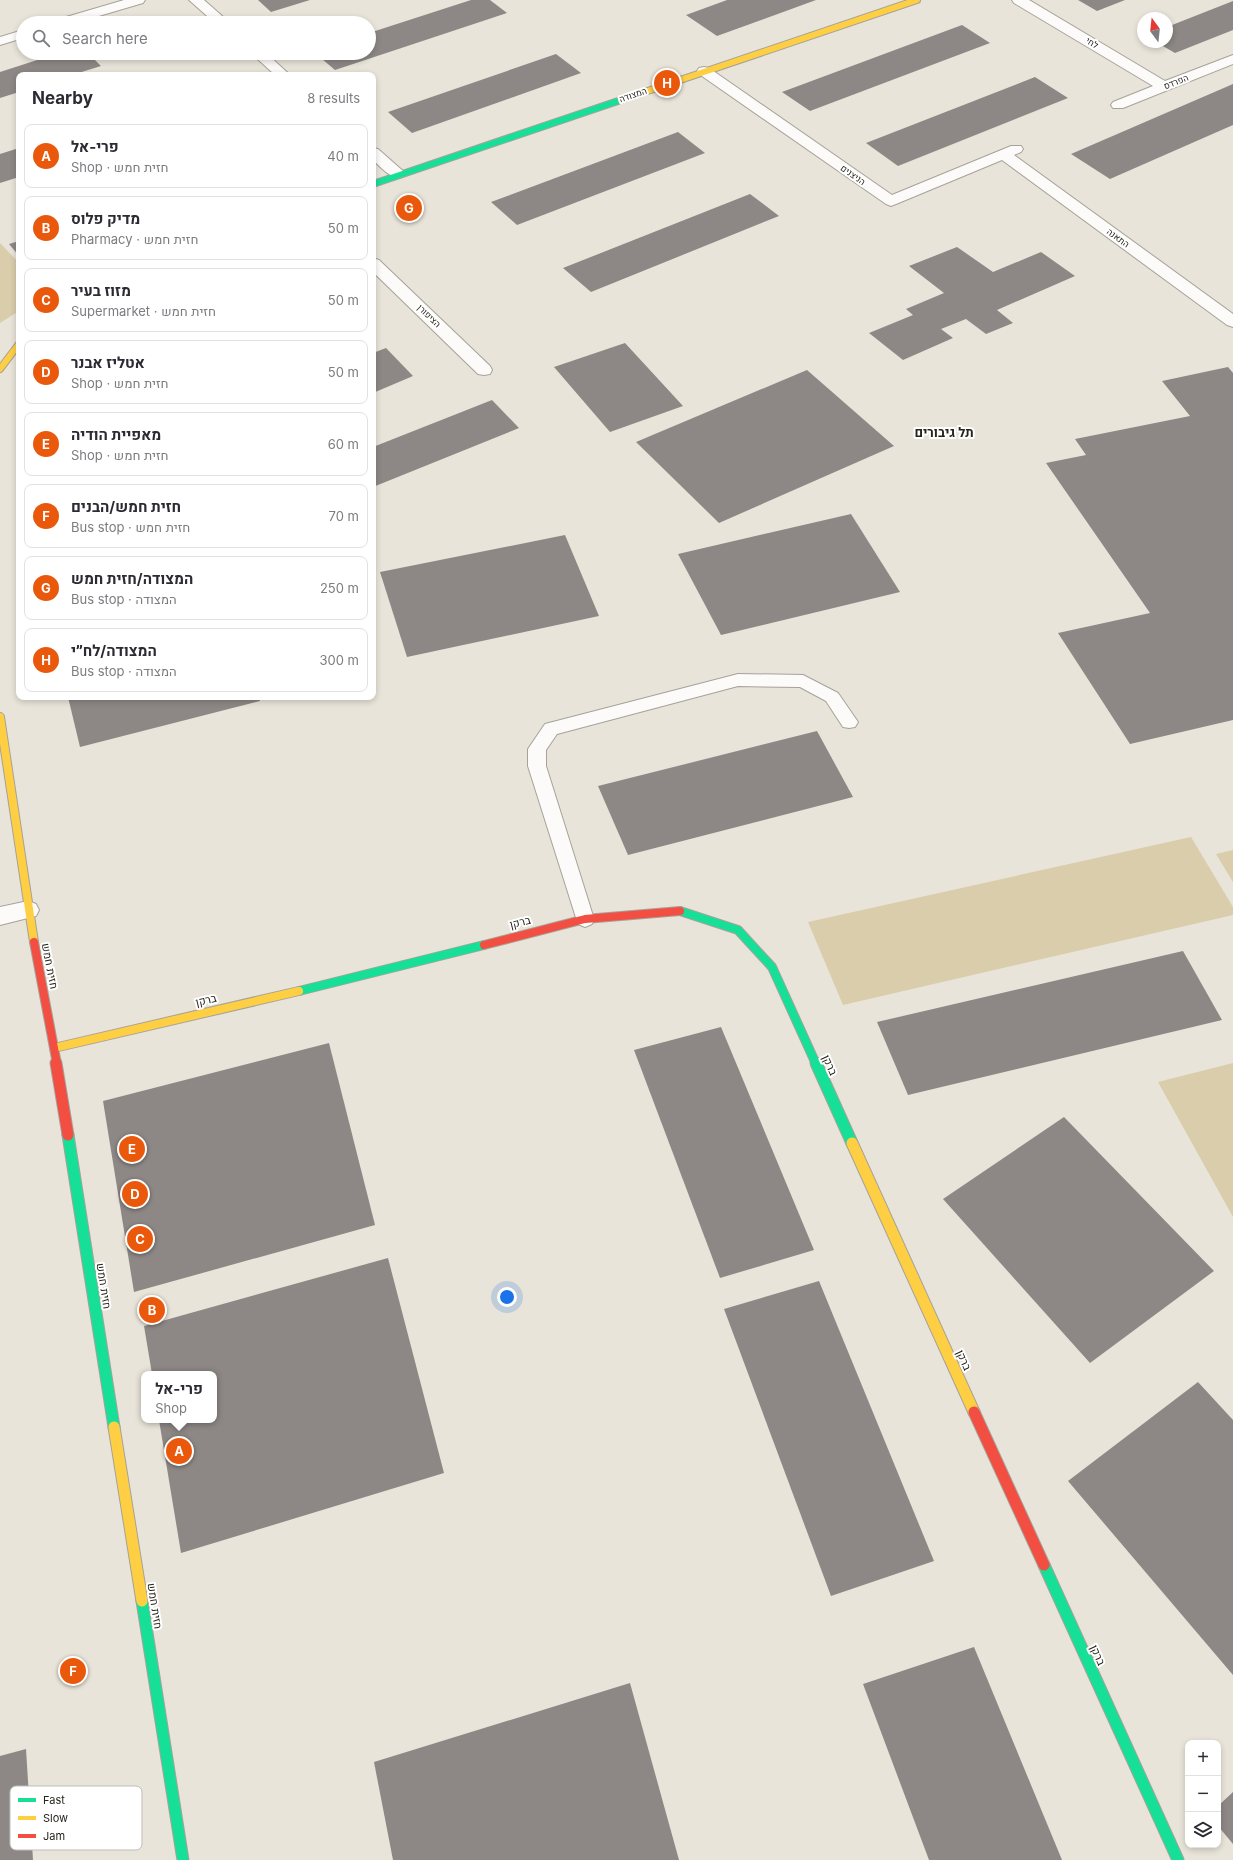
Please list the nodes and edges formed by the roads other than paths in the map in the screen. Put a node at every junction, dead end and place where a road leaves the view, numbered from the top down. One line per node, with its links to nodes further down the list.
1 (138, 0): 5 (street)
2 (196, 0): 6 (street)
3 (917, 0): 11 (street, המצודה)
4 (1020, 0): 13 (street, לחי)
5 (84, 16)
6 (215, 16)
7 (16, 36): 8 (street)
8 (0, 41)
9 (1233, 59): 13 (street, הפרדס)
10 (266, 60): 12 (street)
11 (704, 71): 15 (street, הניצנים); 17 (street, המצודה)
12 (280, 72)
13 (1165, 87): 14 (street, הפרדס)
14 (1118, 105)
15 (1010, 152): 20 (street, התאנה)
16 (376, 155): 17 (street)
17 (398, 174): 18 (street, המצודה)
18 (376, 183)
19 (376, 266): 23 (street, הציפורן)
20 (1233, 322)
21 (16, 348): 22 (street)
22 (0, 370)
23 (484, 370)
24 (0, 717): 26 (street, חזית חמש)
25 (850, 722): 28 (lane)
26 (28, 910): 27 (street); 29 (street, חזית חמש)
27 (0, 916)
28 (585, 919): 29 (street, ברקן); 31 (street, ברקן)
29 (54, 1048): 30 (street, חזית חמש)
30 (183, 1860)
31 (1178, 1860)

